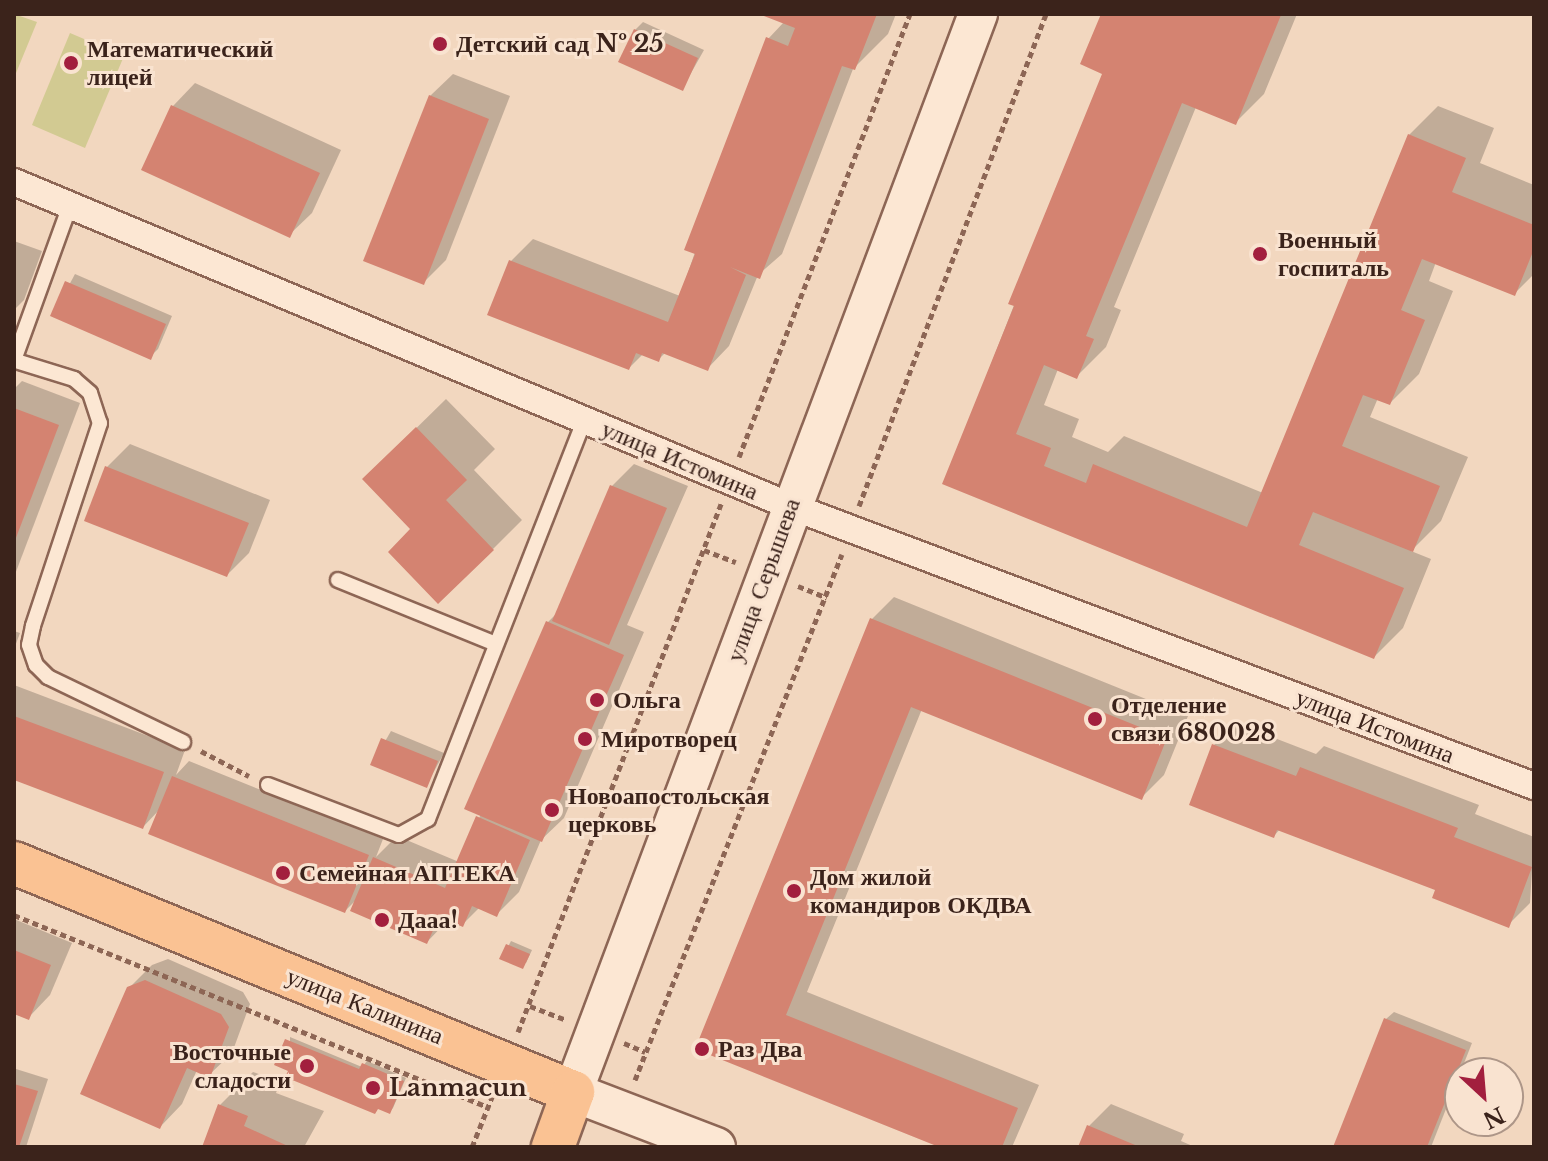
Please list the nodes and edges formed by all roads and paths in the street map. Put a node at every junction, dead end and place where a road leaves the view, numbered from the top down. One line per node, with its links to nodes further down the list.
1 (910, 14): 8 (path)
2 (978, 14): 9 (street, улица Серышева)
3 (1046, 14): 10 (path)
4 (14, 182): 5 (street, улица Истомина)
5 (70, 205): 6 (lane); 7 (street, улица Истомина)
6 (15, 361): 13 (lane)
7 (584, 420): 8 (street, улица Истомина); 12 (lane)
8 (730, 481): 9 (street, улица Истомина); 18 (path)
9 (790, 506): 10 (street, улица Истомина); 19 (street, улица Серышева)
10 (851, 529): 15 (street, улица Истомина); 21 (path)
11 (338, 580): 12 (lane)
12 (496, 644): 14 (lane)
13 (183, 742): 14 (path)
14 (268, 785)
15 (1534, 786)
16 (14, 863): 18 (main road, улица Калинина)
17 (14, 915): 20 (path)
18 (505, 1063): 19 (main road, улица Калинина); 20 (path)
19 (573, 1092): 21 (street, улица Калинина); 23 (main road, улица Серышева)
20 (488, 1107): 22 (path)
21 (624, 1111): 24 (street, улица Калинина)
22 (472, 1147)
23 (553, 1147)
24 (716, 1147)

